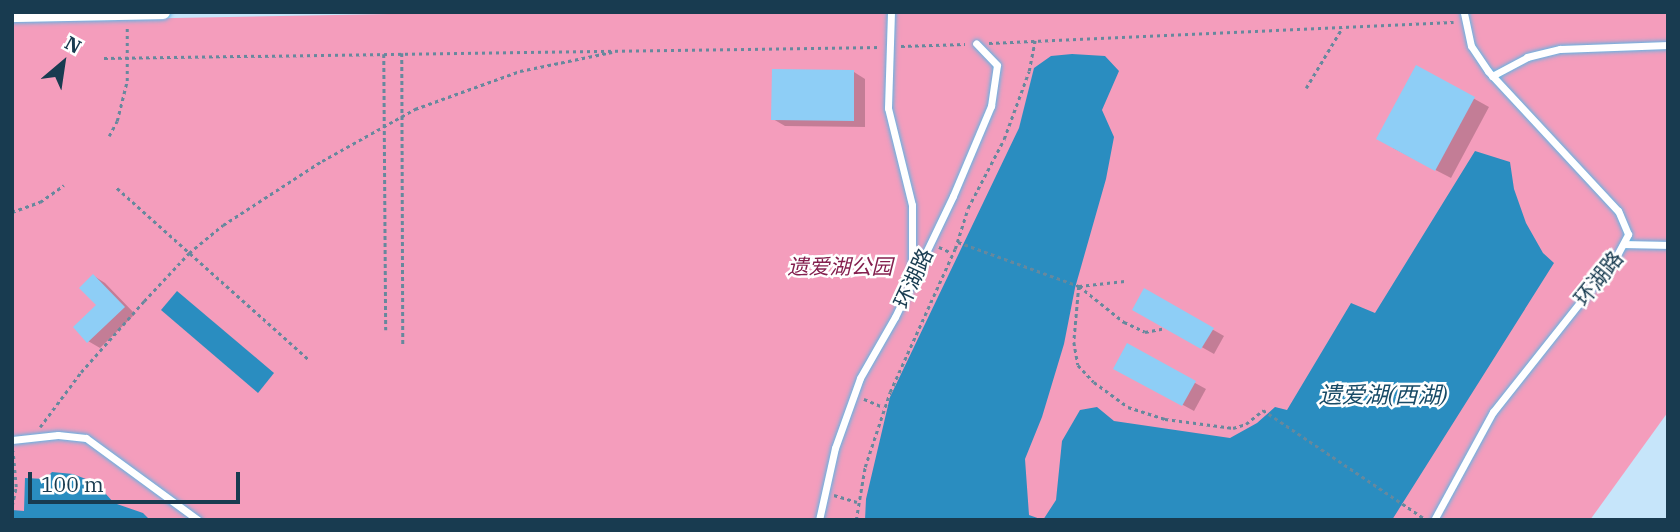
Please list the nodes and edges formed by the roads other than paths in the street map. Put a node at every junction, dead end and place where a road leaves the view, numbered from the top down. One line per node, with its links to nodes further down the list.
1 (163, 12): 4 (street)
2 (891, 12): 11 (lane)
3 (1464, 12): 8 (lane, 环湖路)
4 (127, 13): 5 (street)
5 (12, 15)
6 (976, 43): 11 (lane, 环湖路)
7 (1668, 45): 8 (lane)
8 (1492, 76): 9 (lane, 环湖路)
9 (1625, 244): 10 (lane); 15 (lane, 环湖路)
10 (1668, 245)
11 (912, 279): 14 (lane, 环湖路)
12 (12, 442): 13 (lane)
13 (198, 520)
14 (819, 520)
15 (1434, 520)

